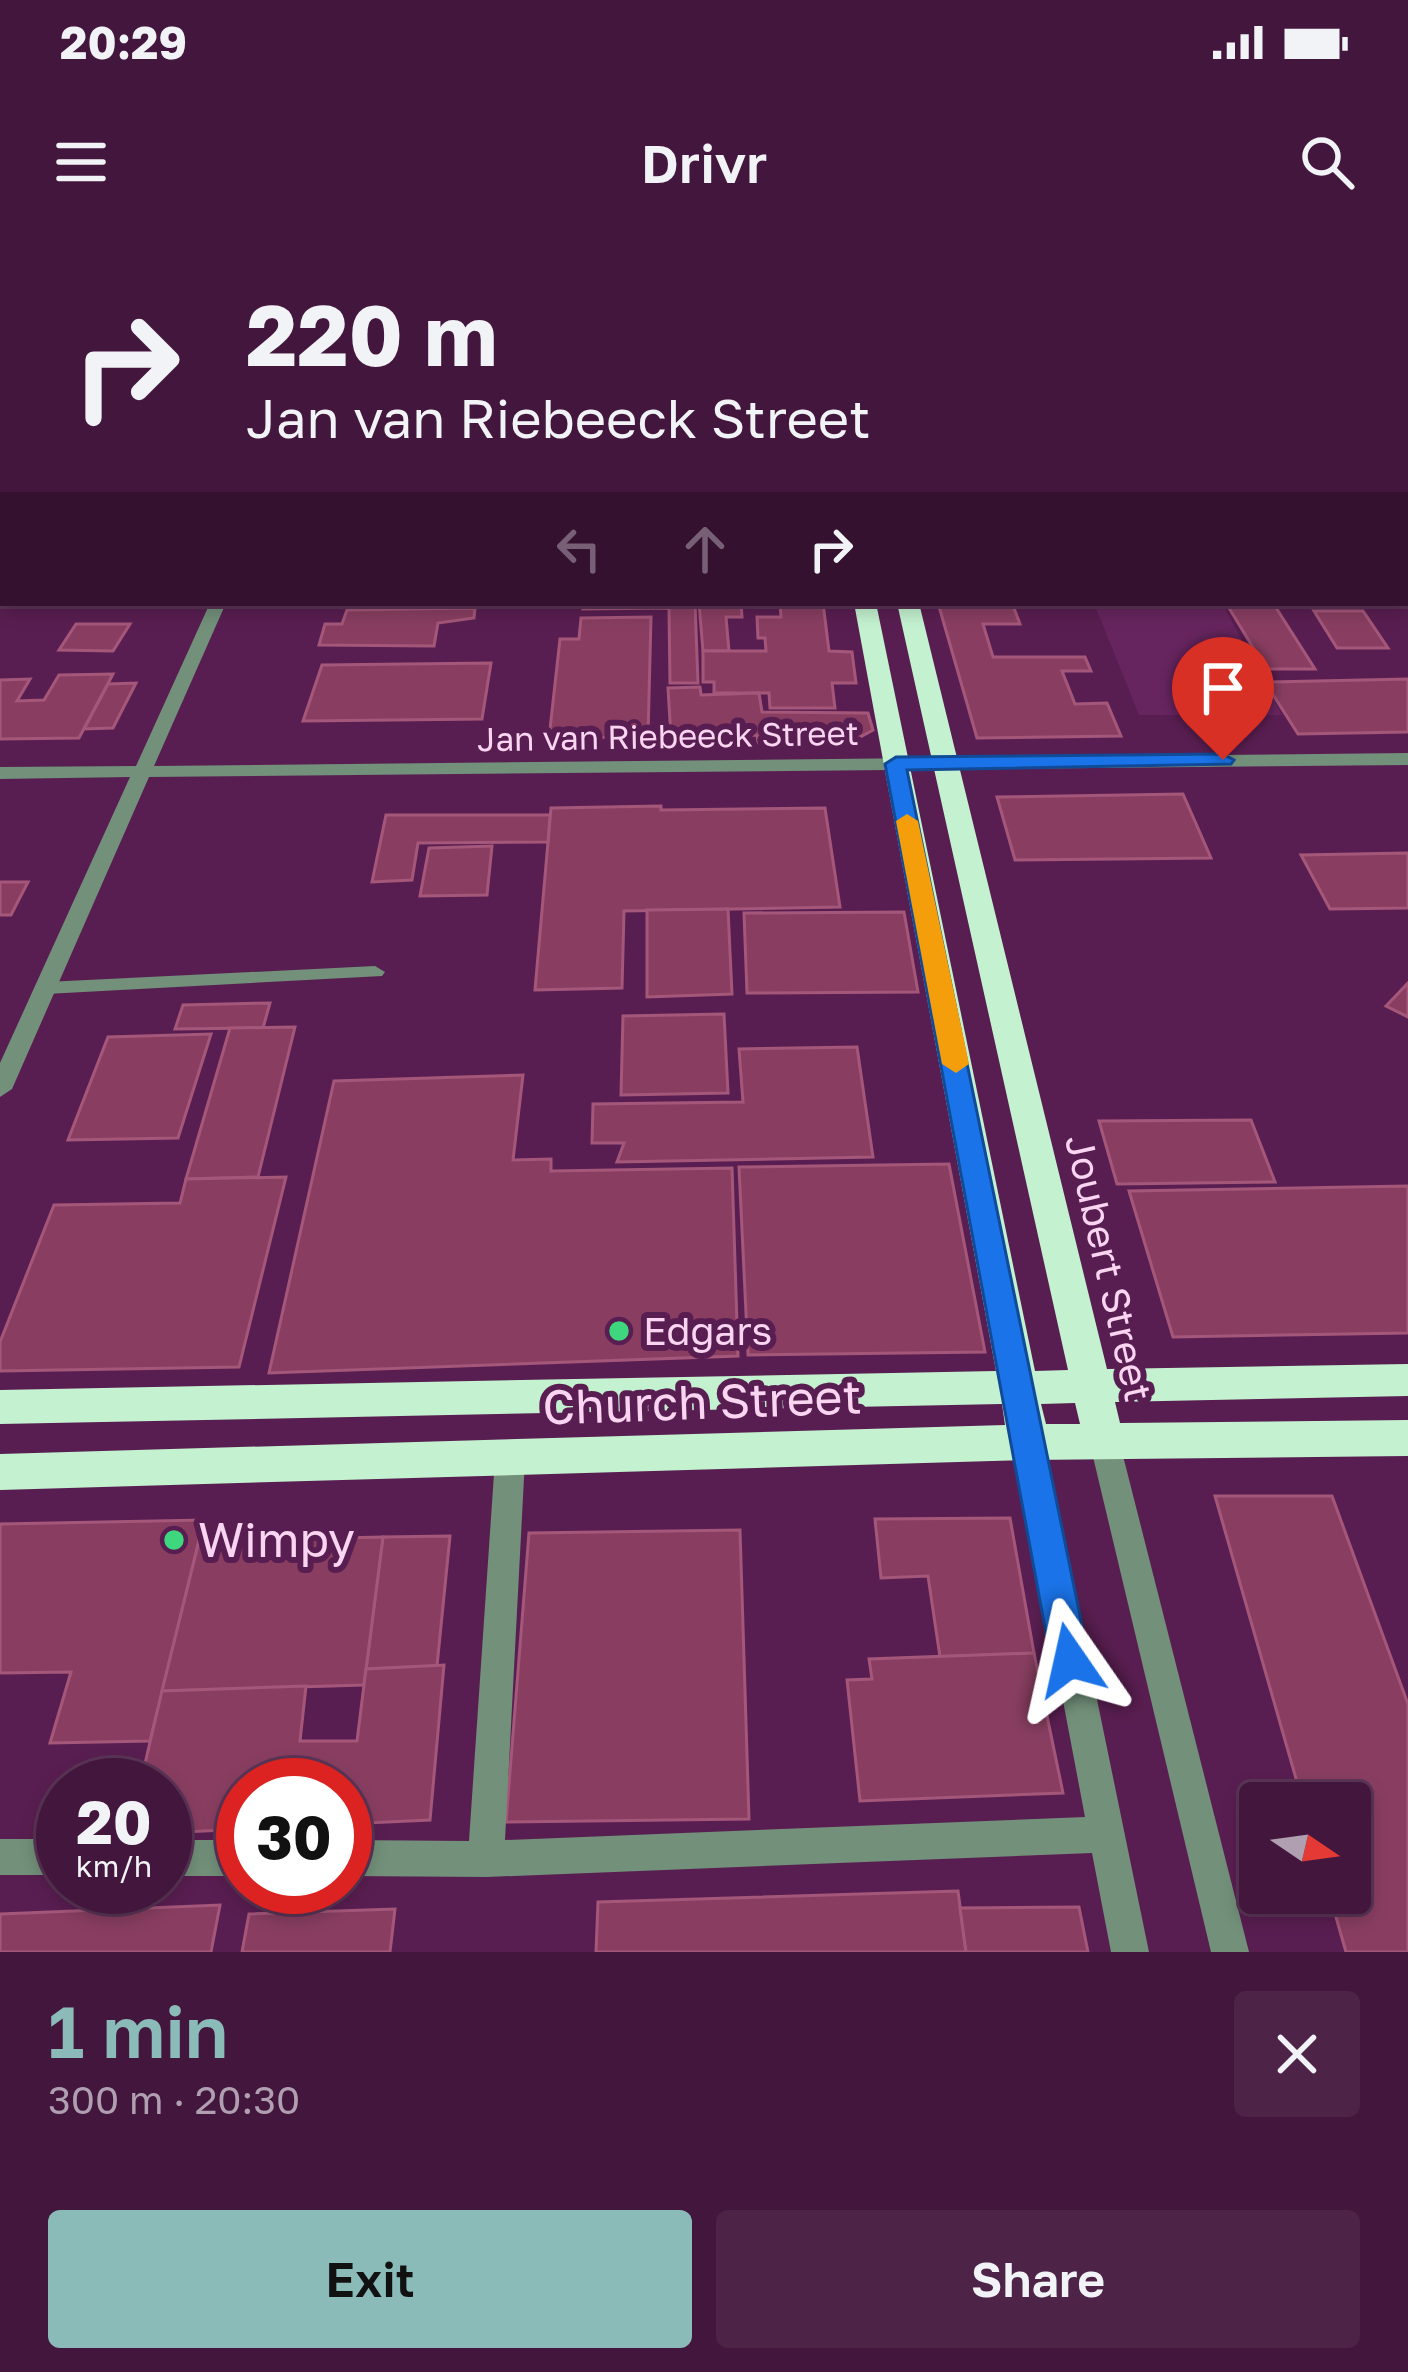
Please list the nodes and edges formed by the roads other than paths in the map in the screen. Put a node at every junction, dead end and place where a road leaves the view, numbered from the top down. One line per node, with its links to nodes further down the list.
1 (217, 606): 7 (street)
2 (866, 606): 6 (highway)
3 (909, 606): 5 (highway, Joubert Street)
4 (1408, 758): 5 (street, Jan van Riebeeck Street)
5 (946, 762): 6 (street, Jan van Riebeeck Street); 14 (highway, Joubert Street)
6 (896, 764): 7 (street, Jan van Riebeeck Street); 13 (highway)
7 (143, 771): 8 (street, Jan van Riebeeck Street); 10 (street)
8 (0, 773)
9 (375, 972): 10 (lane)
10 (46, 988): 11 (street)
11 (0, 1089)
12 (1408, 1380): 14 (highway, Church Street)
13 (1020, 1386): 14 (highway, Church Street); 15 (highway, Church Street); 18 (highway)
14 (1088, 1387): 17 (highway, Joubert Street)
15 (0, 1407)
16 (1408, 1438): 17 (highway, Church Street)
17 (1104, 1440): 18 (highway, Church Street); 27 (street, Joubert Street)
18 (1029, 1442): 19 (highway, Church Street); 21 (street)
19 (510, 1459): 20 (highway, Church Street); 25 (street)
20 (0, 1472)
21 (1104, 1834): 25 (street); 26 (street)
22 (0, 1857): 23 (street)
23 (36, 1858)
24 (372, 1858): 25 (street)
25 (486, 1858)
26 (1130, 1952)
27 (1230, 1952)

